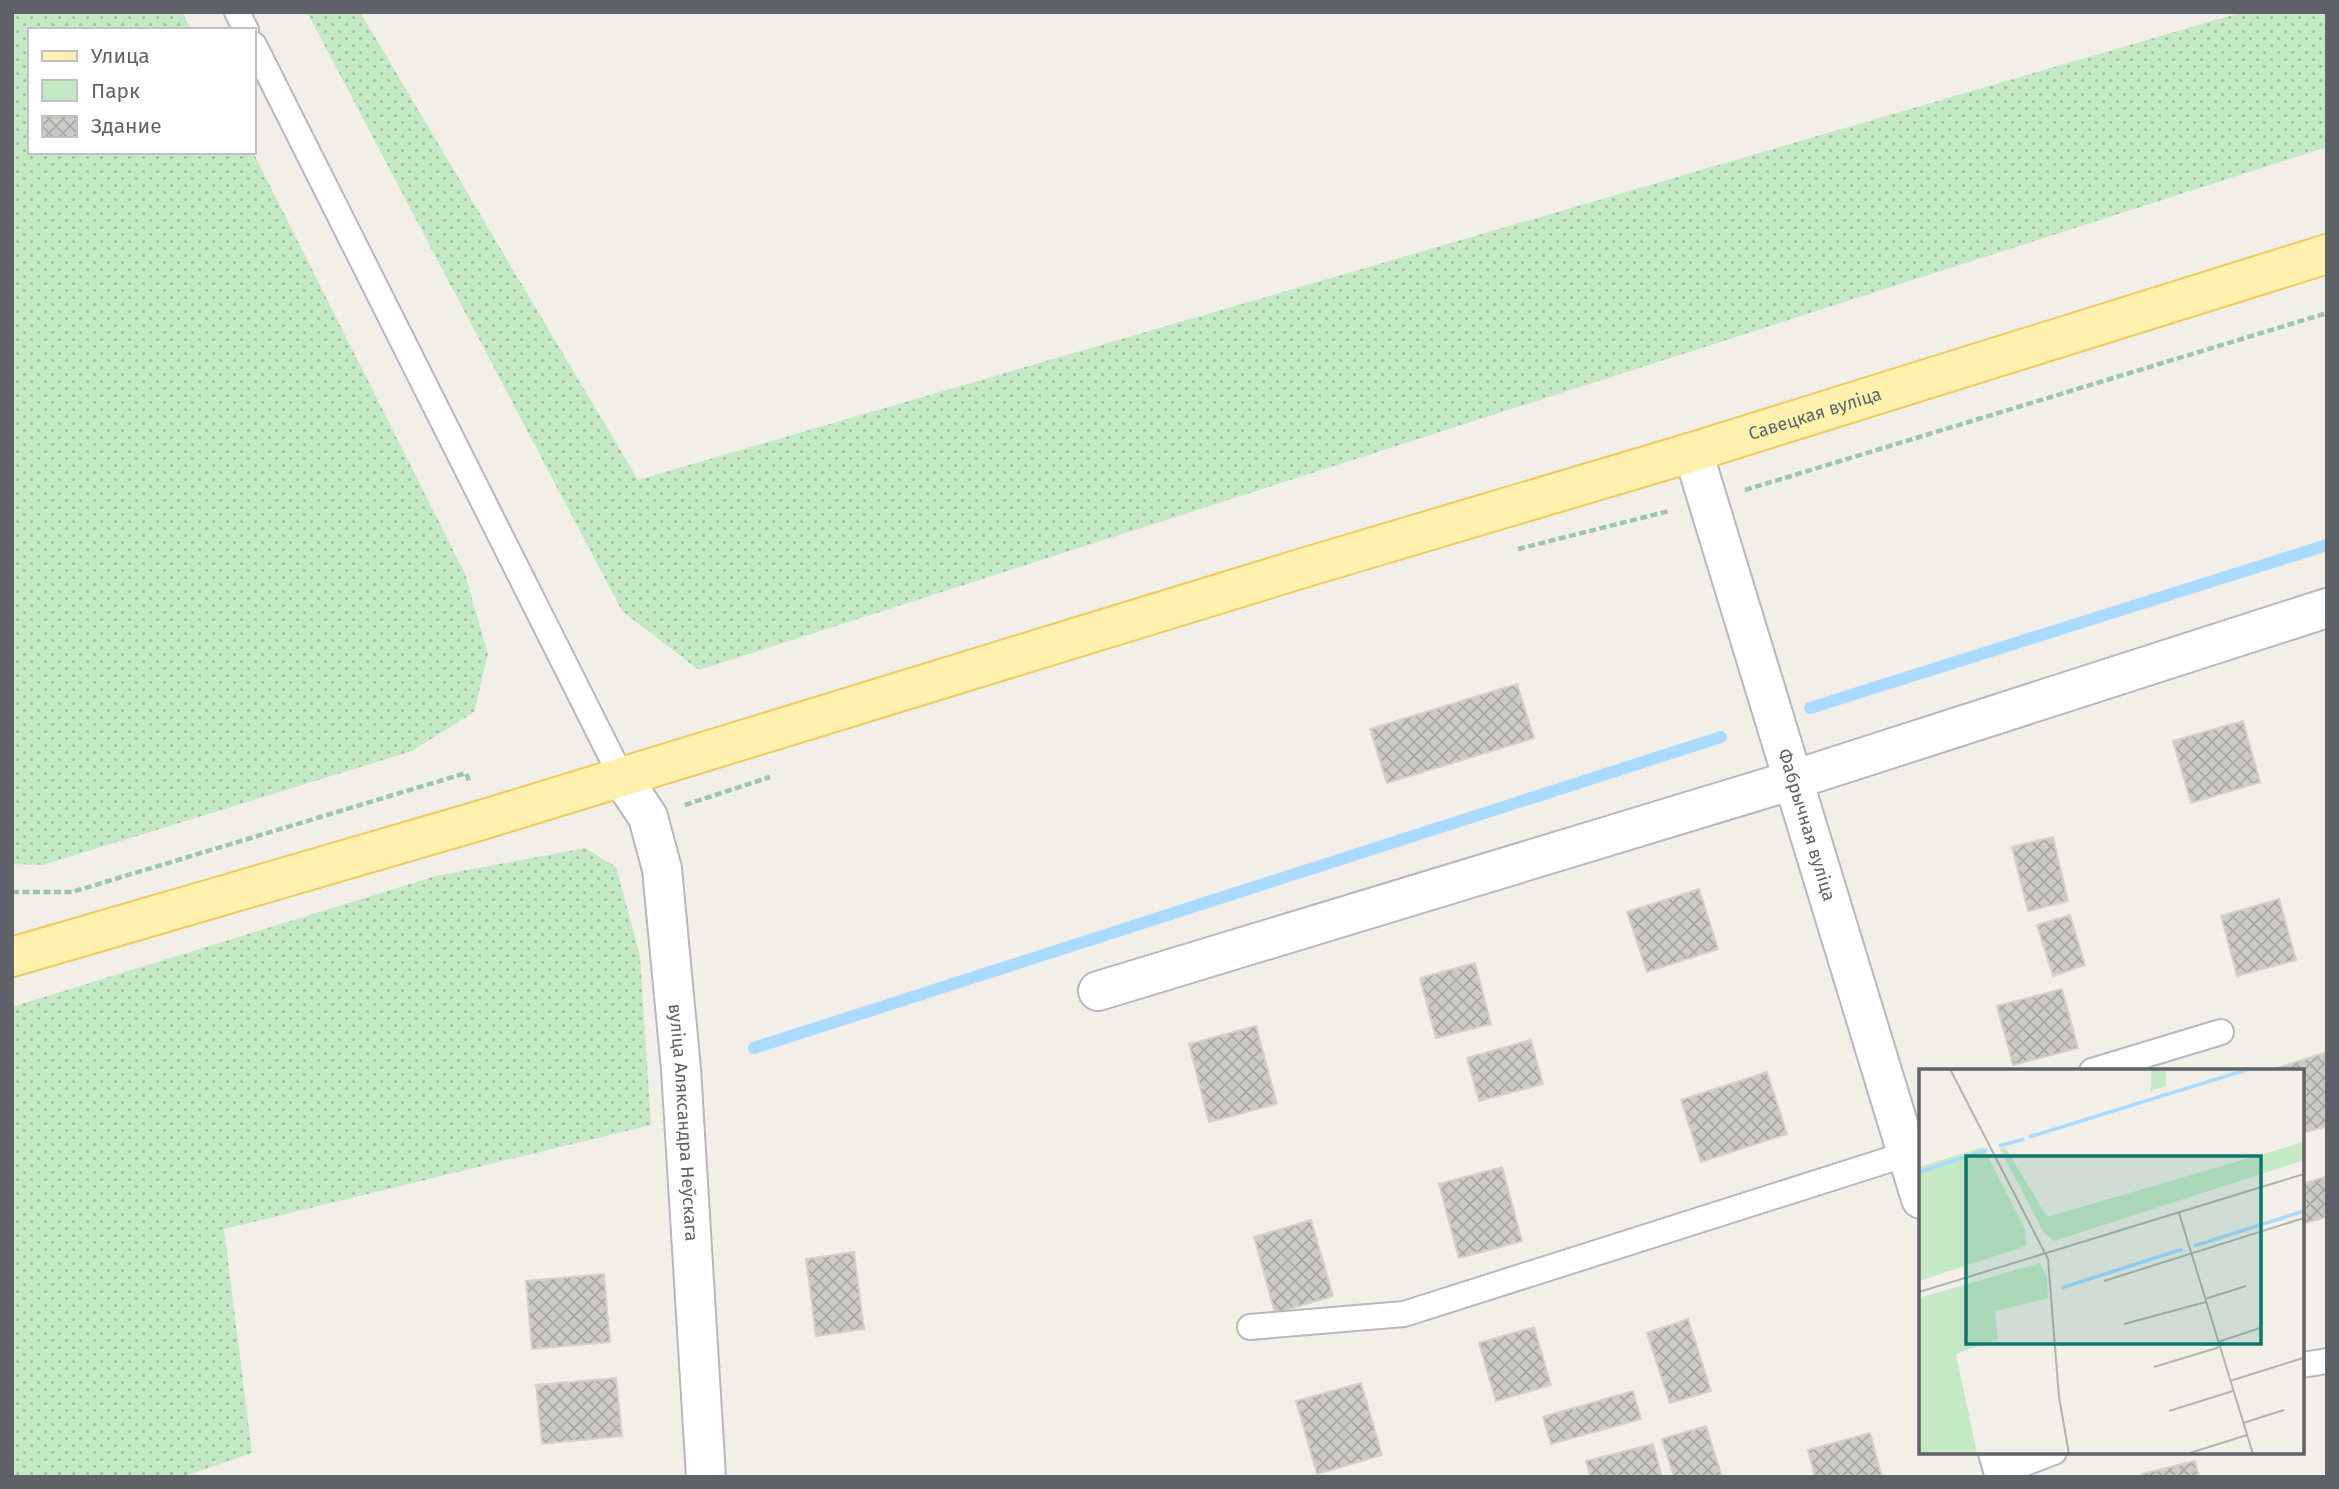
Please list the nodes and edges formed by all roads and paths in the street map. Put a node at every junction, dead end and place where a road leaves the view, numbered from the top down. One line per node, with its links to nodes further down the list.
1 (237, 12): 2 (lane)
2 (245, 28)
3 (256, 49): 7 (lane)
4 (2327, 254): 5 (main road, Савецкая вуліца)
5 (1693, 452): 7 (main road, Савецкая вуліца); 8 (street, Фабрычная вуліца)
6 (2327, 608): 8 (street)
7 (622, 778): 9 (main road, Савецкая вуліца); 20 (street, вуліца Аляксандра Неўскага)
8 (1793, 780): 10 (street); 13 (street, Фабрычная вуліца)
9 (12, 957)
10 (1098, 991)
11 (2221, 1032): 12 (lane)
12 (2099, 1069)
13 (1909, 1135): 14 (street, Фабрычная вуліца); 15 (lane)
14 (1919, 1188)
15 (1250, 1327)
16 (2327, 1360): 17 (lane)
17 (2304, 1365)
18 (2047, 1454): 19 (lane)
19 (2002, 1467)
20 (706, 1477)

